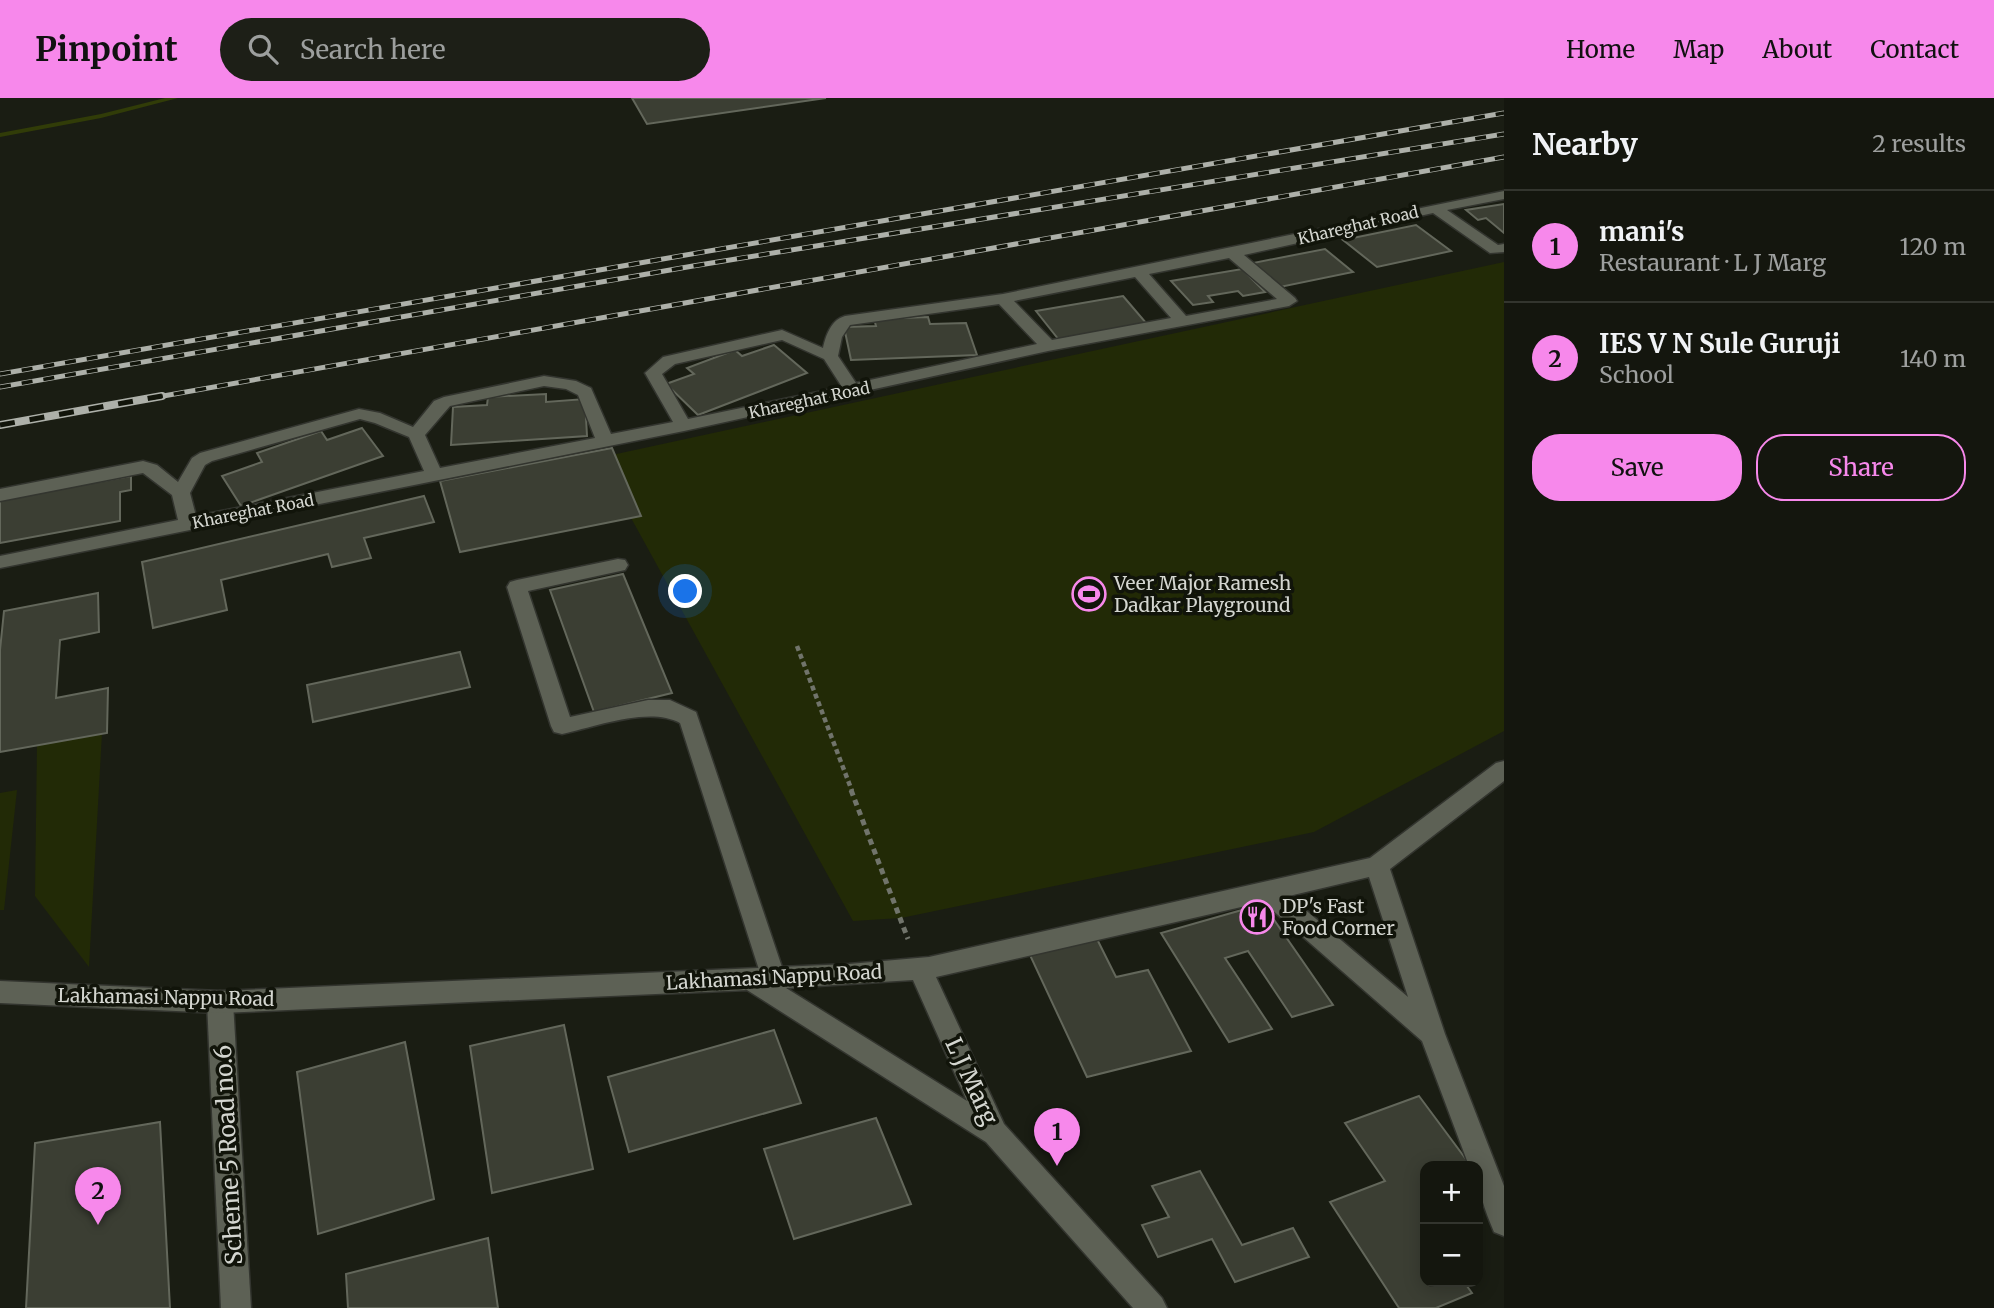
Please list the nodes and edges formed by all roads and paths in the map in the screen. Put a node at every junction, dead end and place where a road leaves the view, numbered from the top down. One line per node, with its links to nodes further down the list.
1 (1504, 195): 2 (street)
2 (1435, 208): 3 (street, Khareghat Road); 4 (street, Khareghat Road)
3 (1499, 249)
4 (1232, 252): 5 (street, Khareghat Road); 7 (street, Khareghat Road)
5 (1138, 271): 6 (street, Khareghat Road); 7 (street)
6 (1003, 299): 8 (street); 9 (street, Khareghat Road)
7 (1181, 320): 8 (street, Khareghat Road)
8 (1048, 346): 10 (street, Khareghat Road)
9 (830, 356): 10 (street); 11 (street)
10 (853, 391): 11 (street, Khareghat Road)
11 (684, 426): 13 (street, Khareghat Road)
12 (416, 434): 13 (street); 14 (street); 15 (street)
13 (605, 442): 14 (street, Khareghat Road)
14 (435, 477): 17 (street, Khareghat Road)
15 (181, 493): 16 (street); 17 (street)
16 (0, 495)
17 (188, 523): 18 (street, Khareghat Road)
18 (0, 562)
19 (618, 565): 25 (street)
20 (797, 646): 24 (path)
21 (1504, 769): 22 (street, Lakhamasi Nappu Road)
22 (1377, 866): 23 (street, Lakhamasi Nappu Road); 28 (street)
23 (1267, 891): 24 (street, Lakhamasi Nappu Road); 28 (street)
24 (920, 969): 25 (street, Lakhamasi Nappu Road); 29 (street, L J Marg)
25 (762, 979): 27 (street, Lakhamasi Nappu Road); 29 (street)
26 (0, 992): 27 (street, Lakhamasi Nappu Road)
27 (220, 1002): 31 (street, Scheme 5 Road no.6)
28 (1432, 1034): 30 (street)
29 (995, 1133): 32 (street, L J Marg)
30 (1504, 1222)
31 (236, 1308)
32 (1152, 1308)

